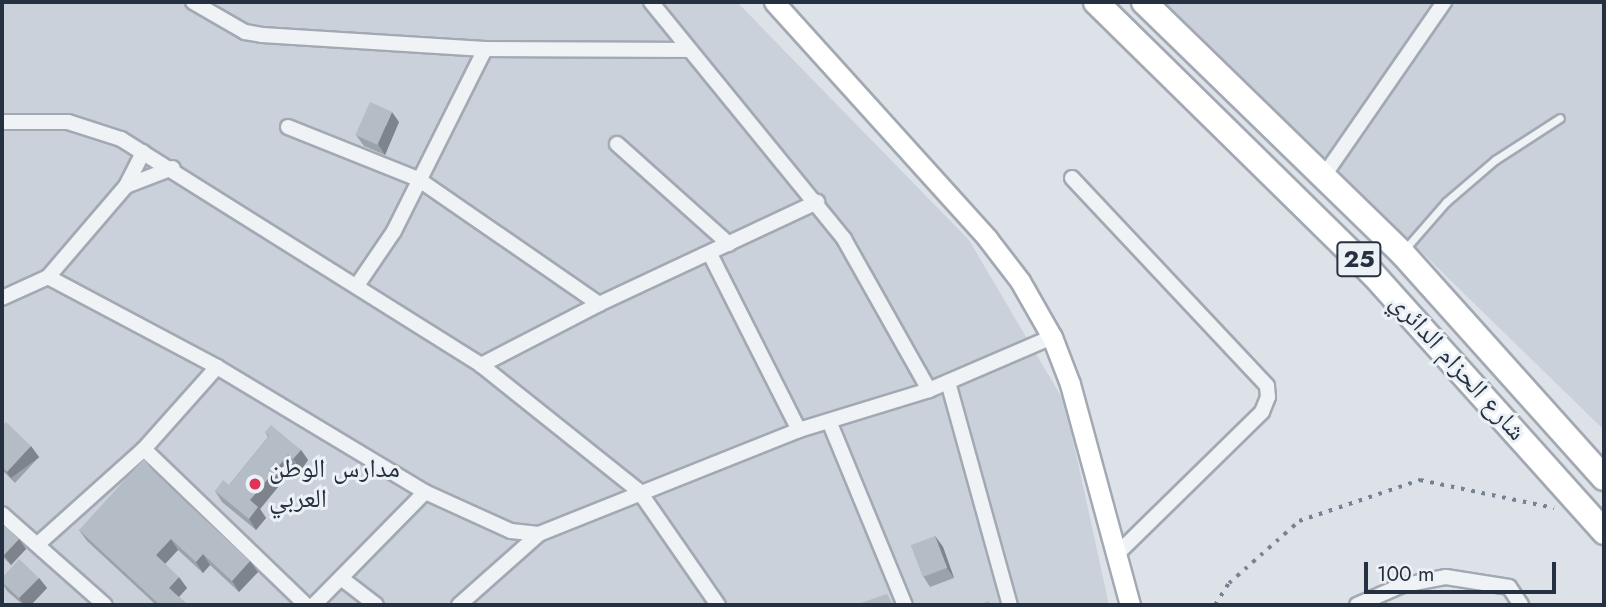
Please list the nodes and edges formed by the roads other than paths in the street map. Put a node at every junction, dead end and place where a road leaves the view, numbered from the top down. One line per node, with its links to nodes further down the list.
1 (193, 2): 7 (street)
2 (651, 2): 8 (street)
3 (774, 2): 27 (street)
4 (1096, 2): 39 (highway, شارع الحزام الدائري / 25)
5 (1144, 2): 15 (highway, شارع الحزام الدائري / 25)
6 (1444, 2): 15 (street)
7 (485, 49): 8 (street); 17 (street)
8 (689, 50): 19 (street)
9 (1560, 118): 21 (lane)
10 (2, 122): 13 (street)
11 (288, 128): 17 (street)
12 (617, 144): 20 (street)
13 (143, 152): 14 (street); 18 (street)
14 (173, 168): 18 (street); 24 (street)
15 (1323, 177): 21 (highway, شارع الحزام الدائري / 25)
16 (1072, 178): 42 (street)
17 (418, 179): 24 (street); 26 (street)
18 (126, 186): 23 (street)
19 (817, 202): 20 (street); 31 (street)
20 (729, 244): 22 (street)
21 (1402, 253): 35 (highway, شارع الحزام الدائري / 25)
22 (710, 254): 26 (street); 33 (street)
23 (48, 276): 25 (street); 29 (street)
24 (358, 284): 28 (street)
25 (2, 298)
26 (599, 304): 28 (street)
27 (1052, 337): 30 (street); 42 (street)
28 (481, 365): 36 (street)
29 (217, 367): 34 (street); 37 (street)
30 (947, 382): 31 (street); 51 (street)
31 (929, 390): 32 (street)
32 (830, 421): 33 (street); 50 (street)
33 (799, 430): 36 (street)
34 (144, 449): 41 (street); 45 (street)
35 (1604, 478)
36 (639, 491): 40 (street); 49 (street)
37 (425, 492): 40 (street); 43 (street)
38 (2, 514): 41 (street)
39 (1604, 532)
40 (539, 534): 48 (street)
41 (38, 544): 44 (street)
42 (1116, 555): 52 (street)
43 (341, 578): 46 (street); 47 (street)
44 (105, 605)
45 (306, 605)
46 (314, 605)
47 (376, 605)
48 (459, 605)
49 (718, 605)
50 (905, 605)
51 (1007, 605)
52 (1130, 605)
53 (1357, 605): 54 (street)
54 (1521, 605)

